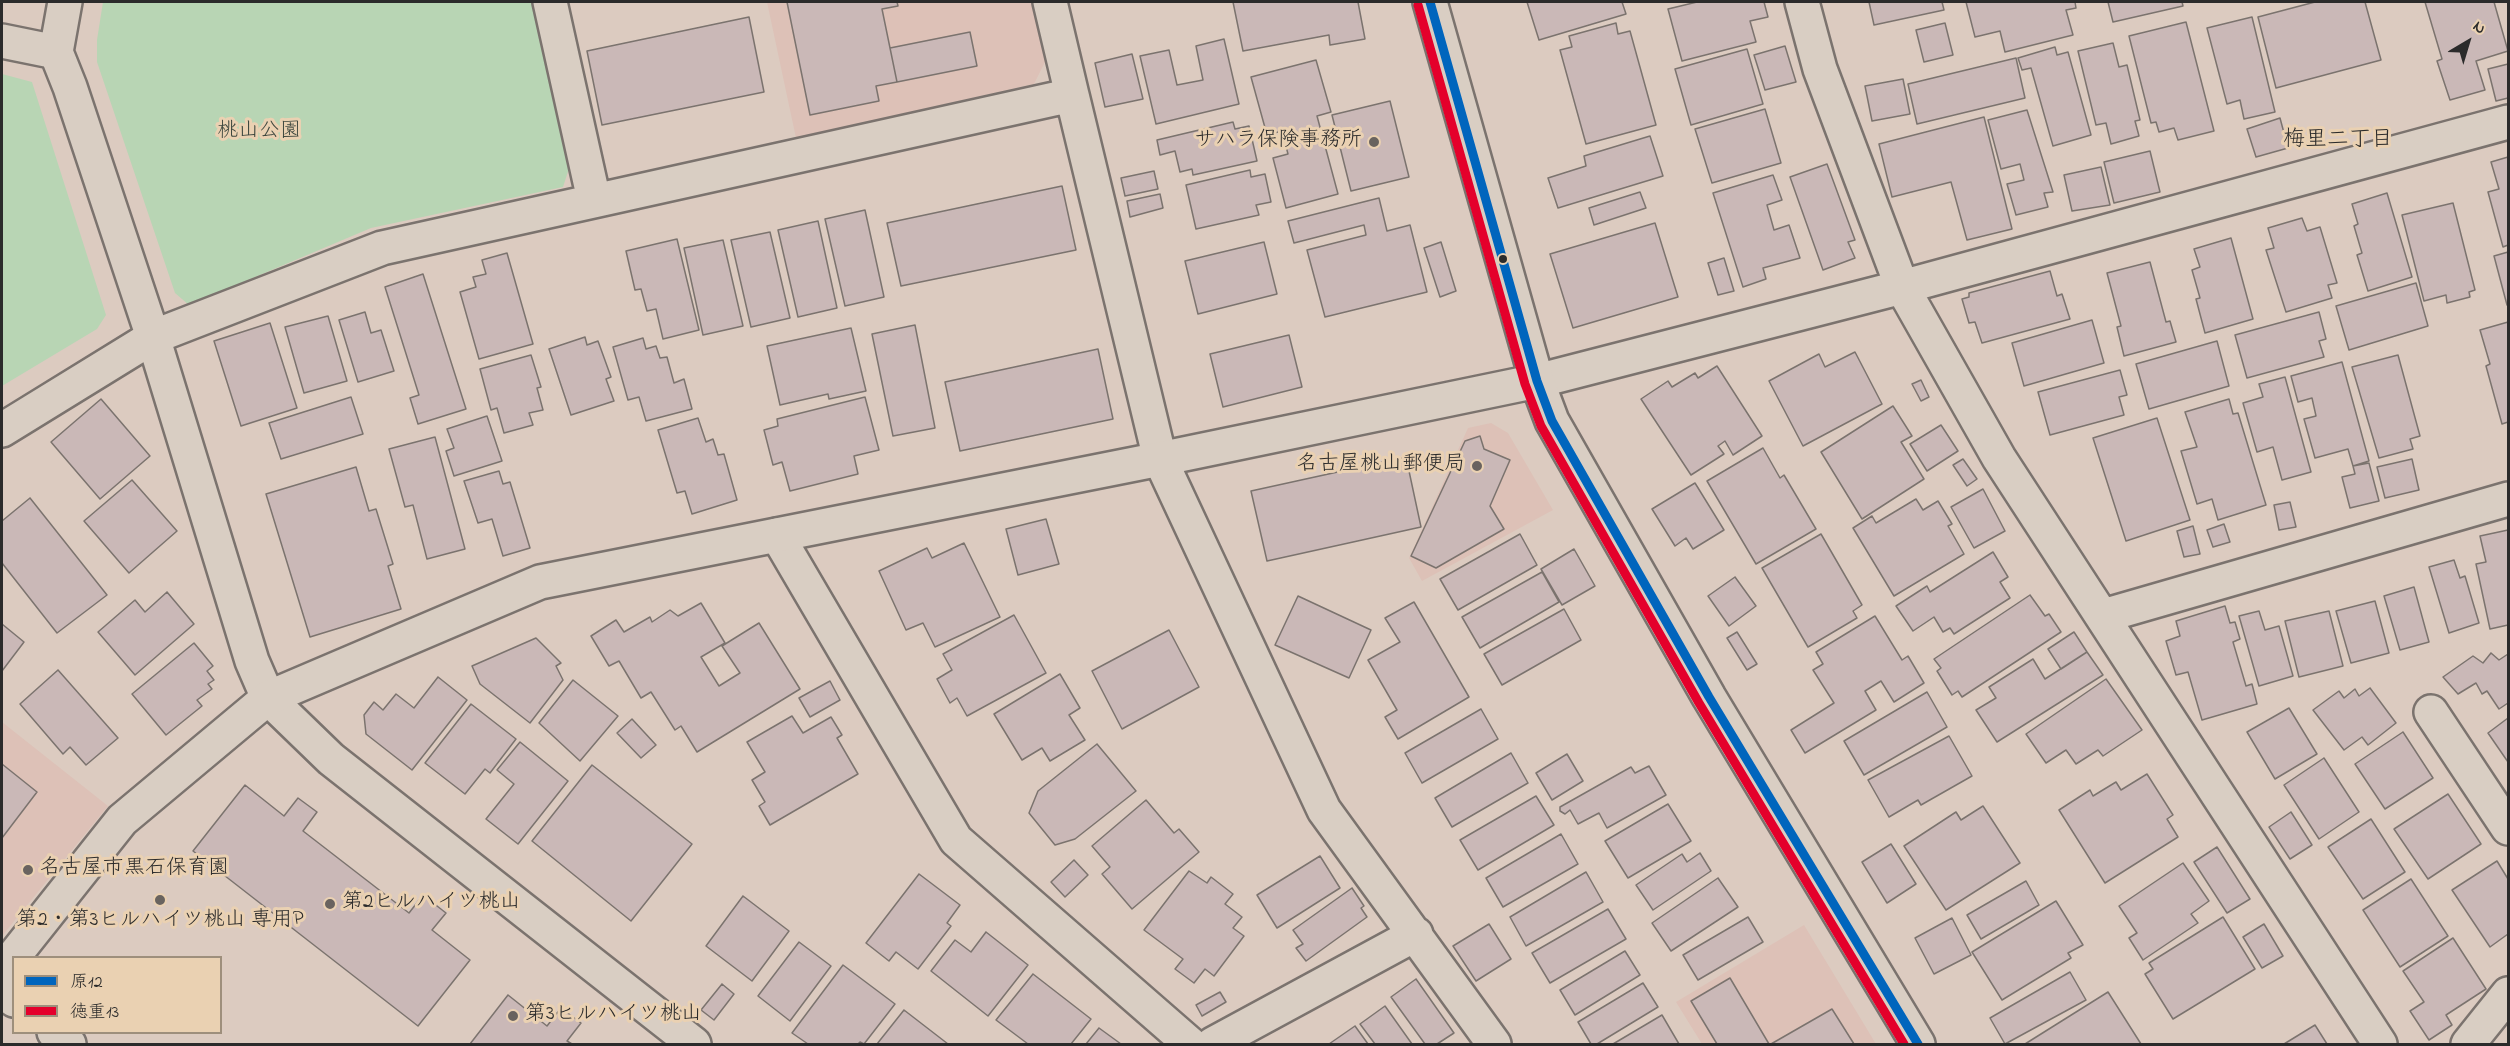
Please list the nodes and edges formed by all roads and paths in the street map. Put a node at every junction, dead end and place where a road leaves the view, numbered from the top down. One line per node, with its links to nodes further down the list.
1 (65, 2): 7 (street)
2 (549, 2): 10 (street)
3 (1050, 2): 8 (street)
4 (1430, 2): 13 (street)
5 (1802, 2): 11 (street)
6 (2, 41): 7 (street)
7 (56, 52): 12 (street)
8 (1072, 94): 10 (street); 15 (street)
9 (2508, 122): 11 (street)
10 (594, 200): 12 (street)
11 (1902, 287): 13 (street); 18 (street)
12 (153, 338): 14 (street); 19 (street)
13 (1537, 381): 15 (street); 33 (street)
14 (2, 430)
15 (1160, 459): 17 (street); 22 (street)
16 (2508, 499): 18 (street)
17 (777, 535): 19 (street); 30 (street)
18 (2103, 616): 34 (street)
19 (268, 698): 23 (street); 29 (street)
20 (2431, 712): 21 (street)
21 (2508, 828)
22 (1416, 934): 31 (street); 32 (street)
23 (14, 956)
24 (12, 958): 25 (street)
25 (2, 971)
26 (2508, 994): 35 (street)
27 (56, 1034): 28 (street)
28 (69, 1044)
29 (694, 1044)
30 (1190, 1044)
31 (1213, 1044)
32 (1494, 1044)
33 (1918, 1044)
34 (2380, 1044)
35 (2468, 1044)

